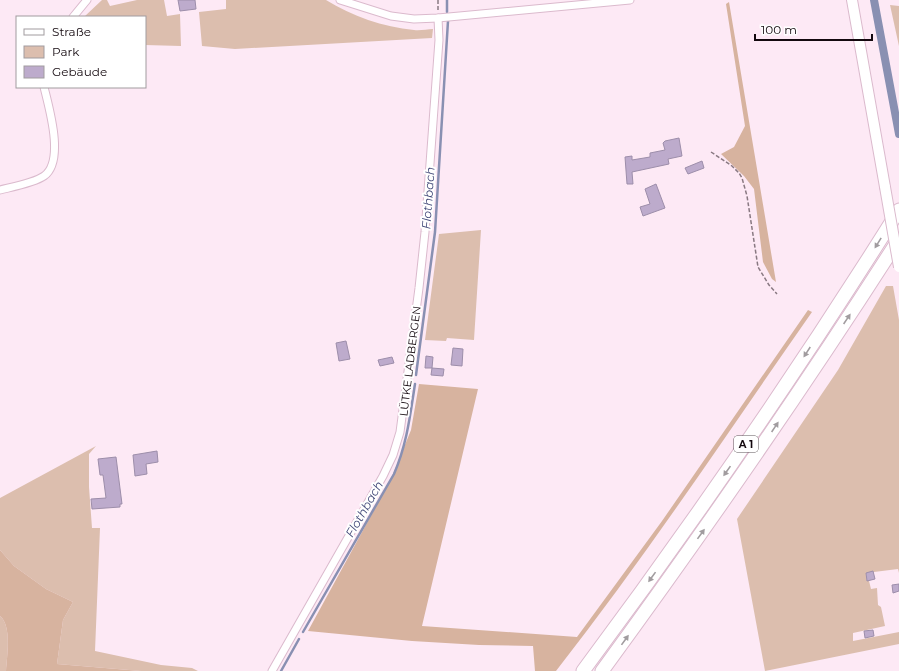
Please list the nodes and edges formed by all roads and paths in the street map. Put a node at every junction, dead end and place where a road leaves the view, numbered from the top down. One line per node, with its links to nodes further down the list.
1 (87, 0): 6 (street)
2 (340, 0): 7 (street)
3 (438, 0): 7 (path)
4 (630, 0): 7 (street)
5 (852, 0): 13 (main road, bridge)
6 (74, 16)
7 (441, 18): 15 (street, LÜTKE LADBERGEN)
8 (44, 88): 10 (street)
9 (711, 152): 14 (path)
10 (0, 190)
11 (899, 210): 16 (highway, A 1, one-way to 16)
12 (899, 239): 17 (highway, A 1, one-way to 12)
13 (899, 267)
14 (777, 294)
15 (272, 671)
16 (583, 671)
17 (602, 671)

